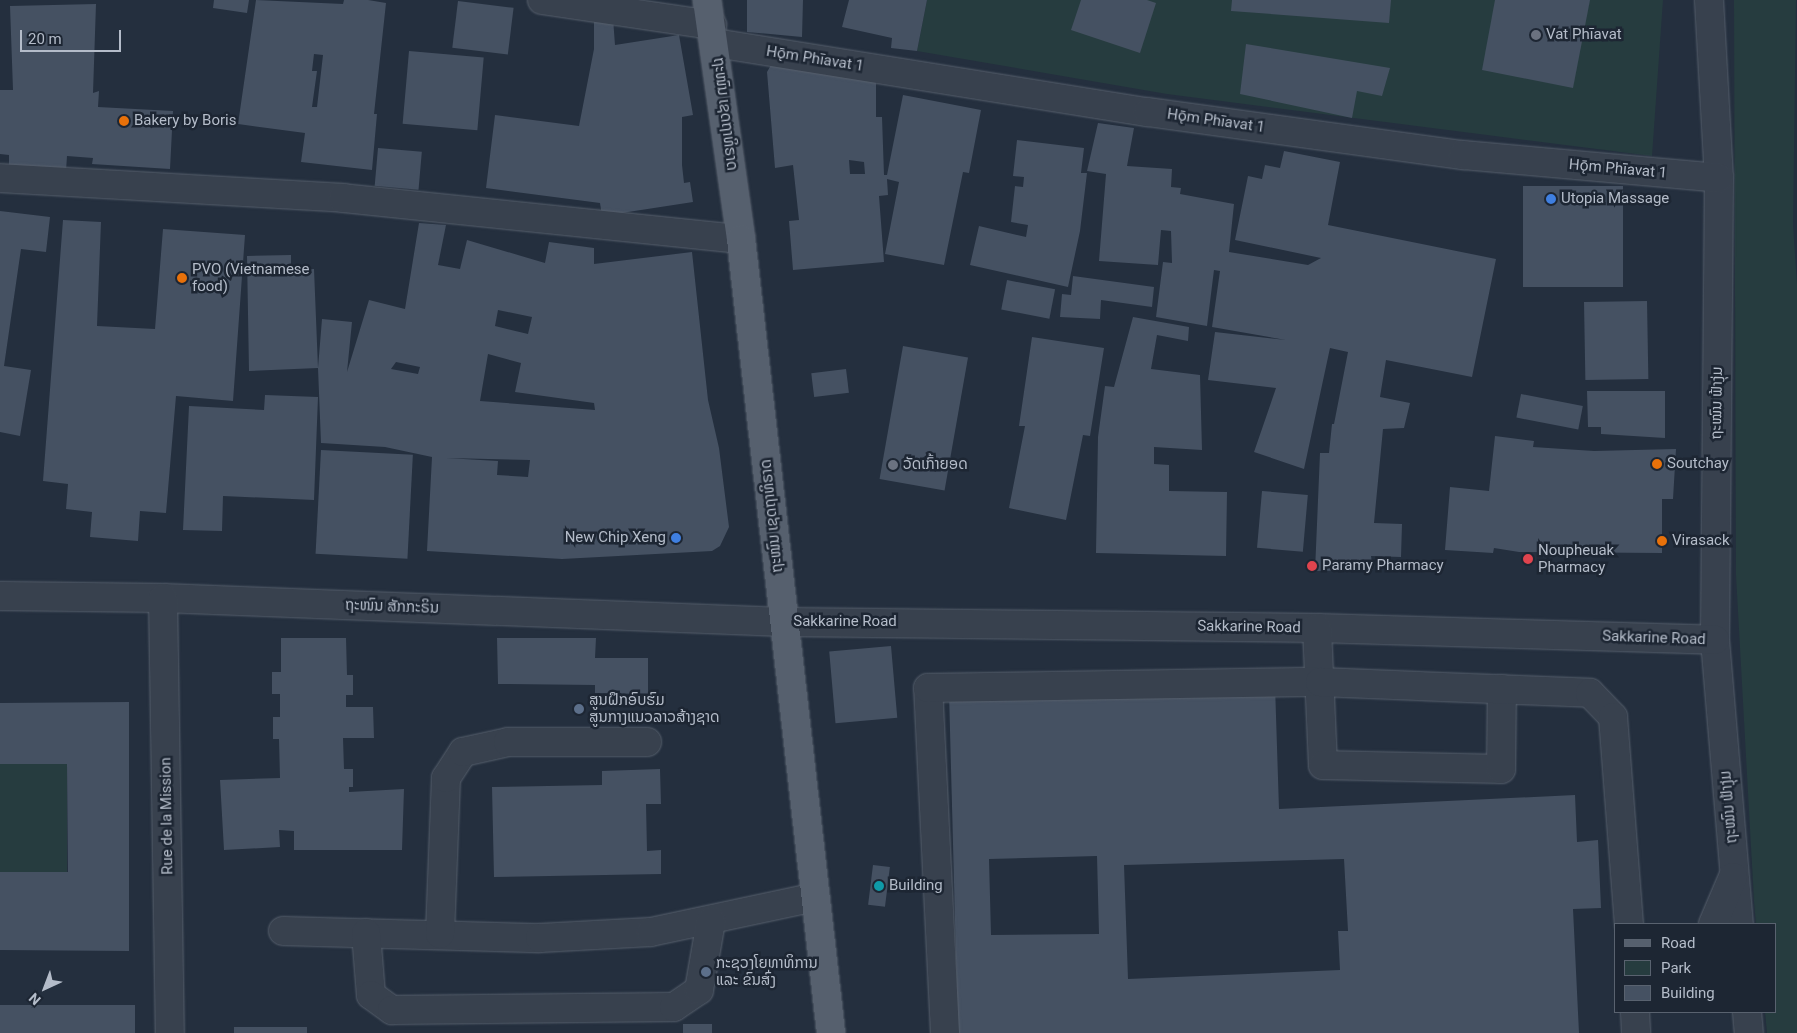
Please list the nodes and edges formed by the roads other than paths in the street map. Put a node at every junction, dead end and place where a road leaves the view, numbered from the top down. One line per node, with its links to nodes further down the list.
1 (542, 0): 3 (street, Hǭm Phīavat 1)
2 (1708, 0): 5 (street, ຖະໝົນ ຟ້າງຸ່ມ)
3 (711, 23): 5 (street, Hǭm Phīavat 1); 6 (main road, ຖະໜົນ ເຊດຖາທິຣາດ)
4 (0, 178): 6 (street)
5 (1719, 178): 11 (street, ຖະໝົນ ຟ້າງຸ່ມ)
6 (741, 239): 9 (main road, ຖະໜົນ ເຊດຖາທິຣາດ)
7 (0, 596): 8 (street, ຖະໜົນ ສັກກະຣິນ)
8 (164, 598): 9 (street, ຖະໜົນ ສັກກະຣິນ); 26 (street, Rue de la Mission)
9 (784, 622): 10 (street, Sakkarine Road); 16 (main road, ຖະໜົນ ເຊດຖາທິຣາດ)
10 (1317, 628): 11 (street, Sakkarine Road); 12 (street)
11 (1715, 640): 15 (street, ຖະໝົນ ຟ້າງຸ່ມ)
12 (1320, 682): 13 (street); 13 (street); 28 (street)
13 (1502, 689): 18 (street)
14 (647, 742): 23 (street)
15 (1735, 874): 19 (street); 20 (street, ຖະໝົນ ຟ້າງຸ່ມ)
16 (815, 897): 17 (street); 27 (main road, ຖະໜົນ ເຊດຖາທິຣາດ)
17 (711, 921): 22 (street); 23 (street)
18 (1629, 923)
19 (1713, 923)
20 (1739, 923)
21 (283, 931): 22 (street)
22 (366, 933): 23 (street)
23 (440, 934)
24 (1635, 1013): 29 (street)
25 (1747, 1013): 30 (street)
26 (170, 1033)
27 (830, 1033)
28 (945, 1033)
29 (1636, 1033)
30 (1748, 1033)

